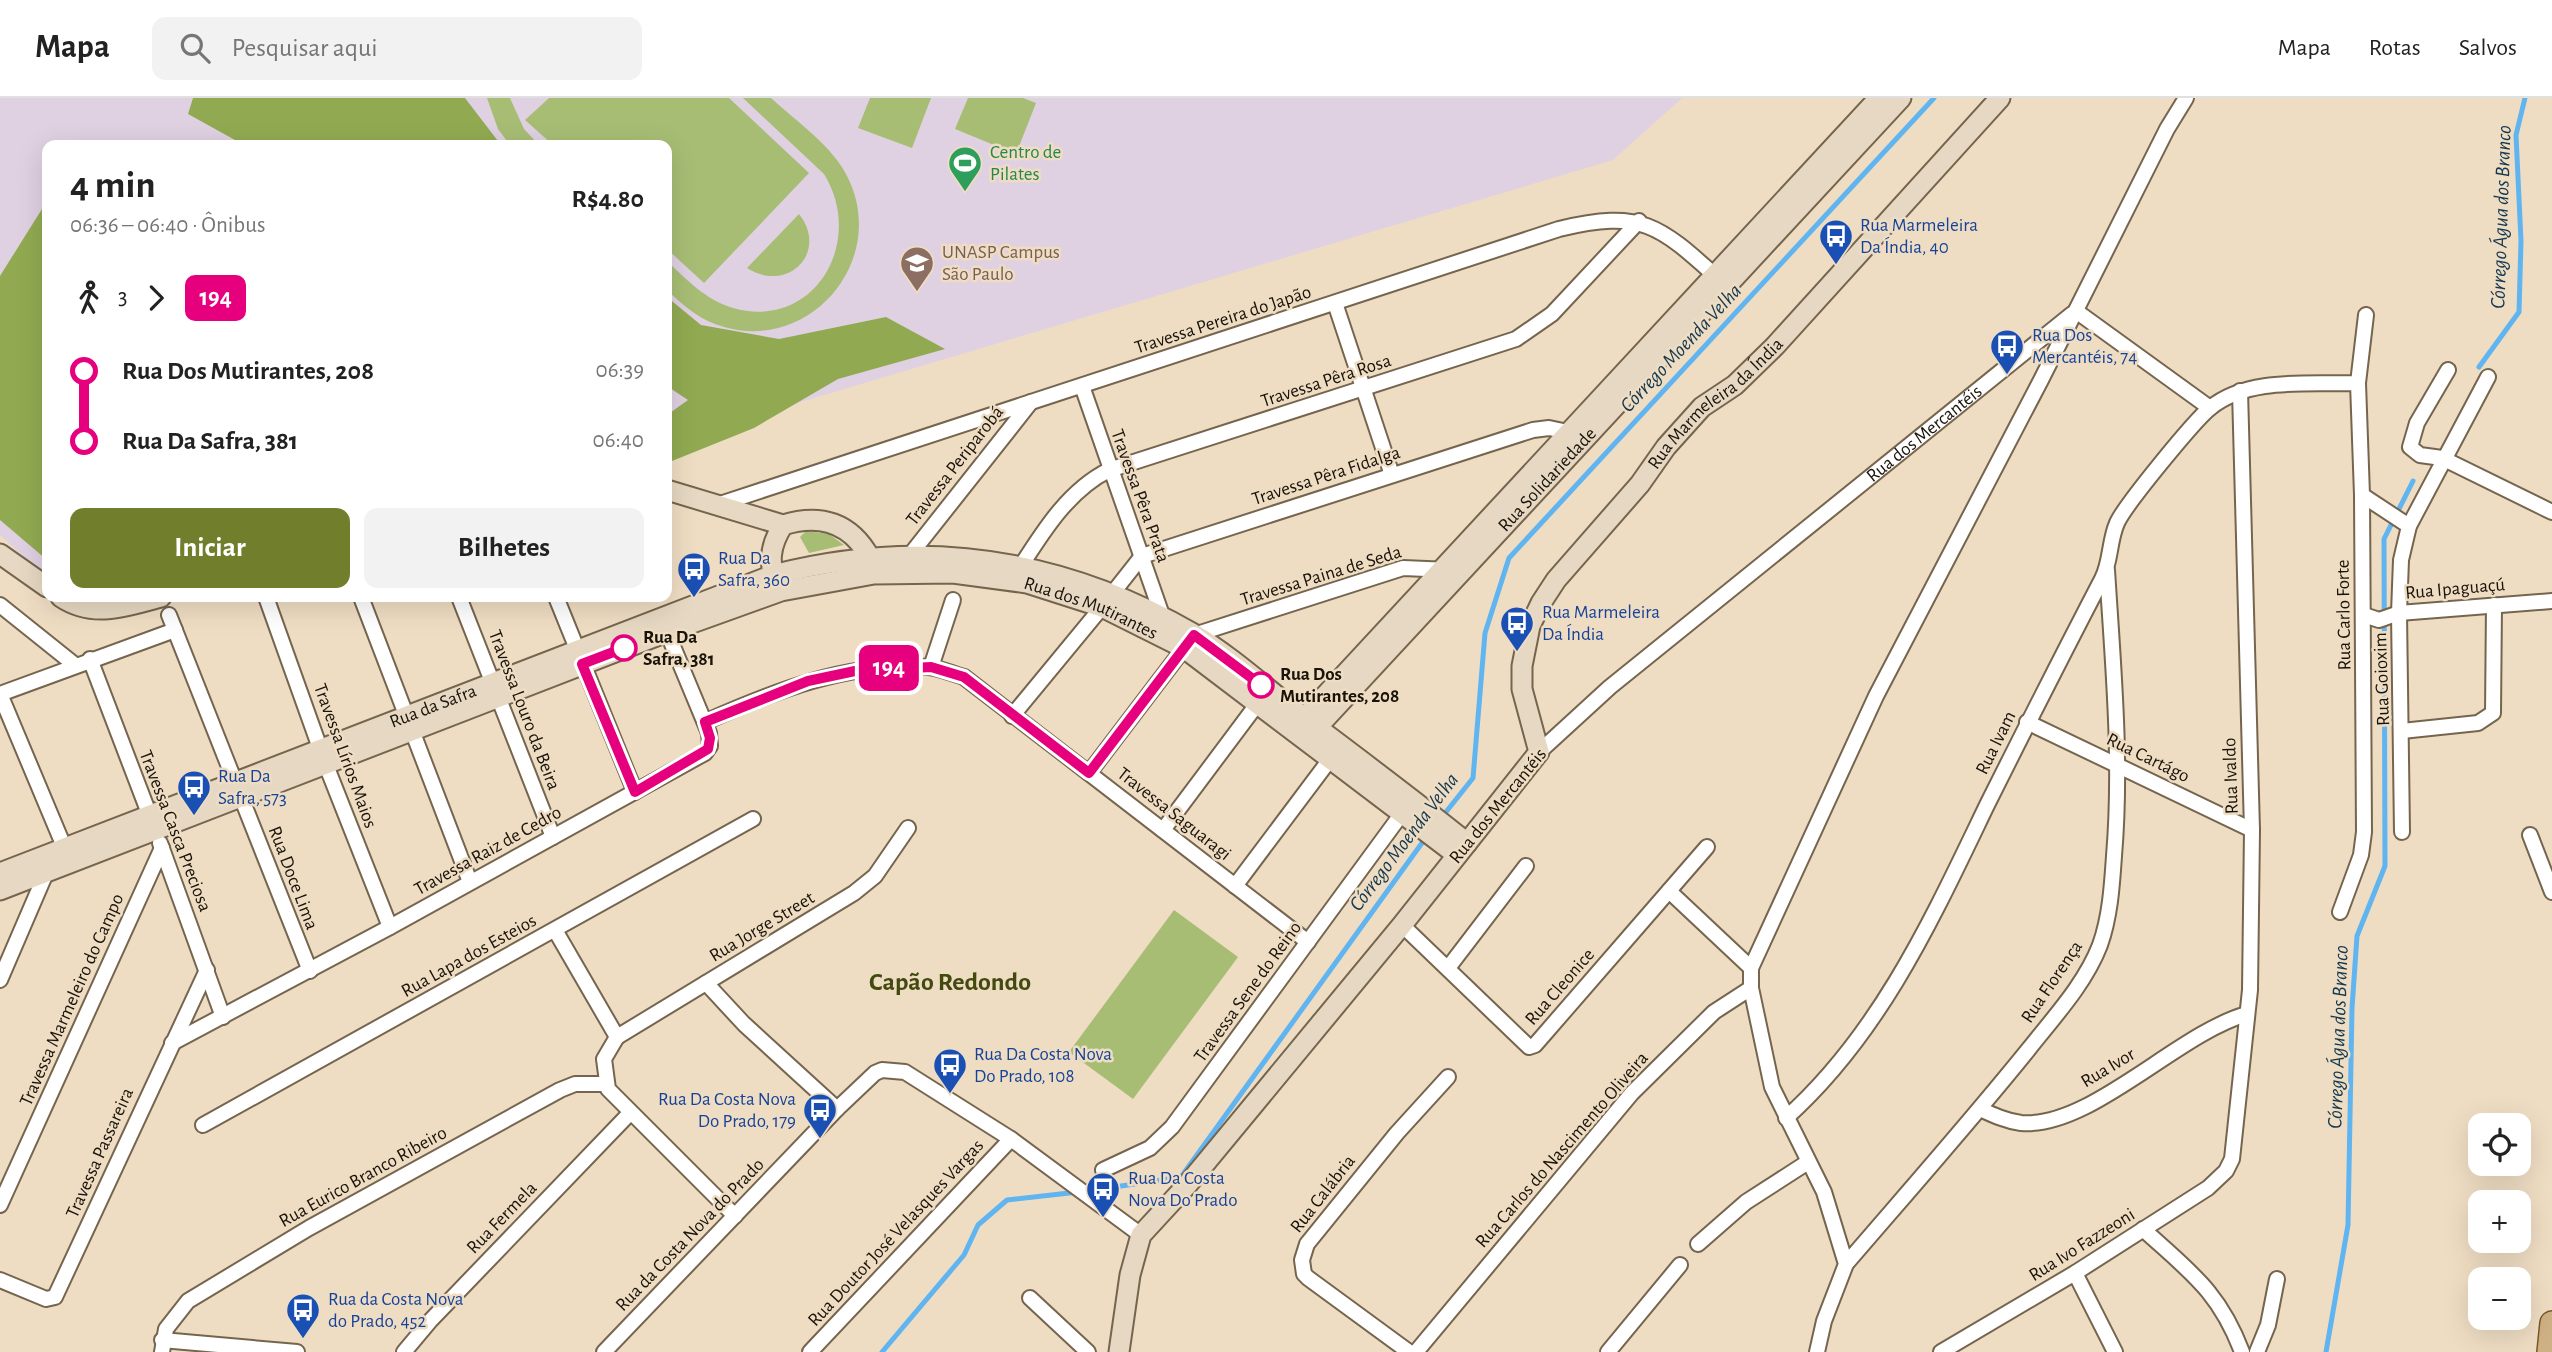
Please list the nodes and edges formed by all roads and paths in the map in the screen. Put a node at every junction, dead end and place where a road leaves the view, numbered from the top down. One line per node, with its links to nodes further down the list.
1 (1879, 98): 6 (main road, Rua Solidariedade)
2 (1901, 98): 6 (main road, Rua Solidariedade)
3 (2000, 98): 68 (main road, Rua Marmeleira da Índia)
4 (2186, 98): 8 (street)
5 (1640, 221): 6 (street, Travessa Pereira do Japão); 7 (street, Travessa Pereira do Japão); 14 (street, Travessa Pêra Rosa)
6 (1721, 281): 18 (main road, Rua Solidariedade); 34 (main road, Rua Solidariedade)
7 (1335, 303): 13 (street, Travessa Pereira do Japão); 14 (street)
8 (2076, 311): 17 (street); 68 (street, Rua dos Mercantéis); 101 (street)
9 (2366, 315): 12 (street, Rua Carlo Forte)
10 (2448, 370): 19 (street)
11 (2488, 377): 19 (street, Rua Goioxim)
12 (2358, 383): 15 (street); 23 (street, Rua Carlo Forte)
13 (1082, 386): 16 (street, Travessa Pereira do Japão); 20 (street, Travessa Pêra Prata)
14 (1364, 390): 20 (street, Travessa Pêra Rosa); 21 (street)
15 (2240, 391): 17 (street, Rua Ivam); 79 (street, Rua Ivaldo)
16 (1031, 402): 24 (street, Travessa Pereira do Japão); 29 (street, Travessa Periparobá)
17 (2210, 408): 33 (street, Rua Ivam)
18 (1569, 432): 21 (street, Travessa Pêra Fidalga); 34 (main road, Rua Solidariedade)
19 (2442, 458): 25 (street); 26 (street, Rua Goioxim)
20 (1109, 470): 30 (street, Travessa Pêra Prata); 32 (street, Travessa Pêra Rosa)
21 (1392, 475): 30 (street, Travessa Pêra Fidalga)
22 (672, 492): 24 (main road)
23 (2362, 495): 26 (street); 50 (street, Rua Carlo Forte)
24 (717, 505): 27 (main road)
25 (2552, 512)
26 (2405, 524): 49 (street, Rua Goioxim)
27 (783, 525): 31 (main road); 36 (main road)
28 (0, 554): 35 (main road)
29 (910, 555): 31 (main road, Rua dos Mutirantes); 32 (main road, Rua dos Mutirantes)
30 (1142, 556): 38 (street); 51 (street, Travessa Pêra Prata)
31 (870, 558): 36 (main road, Rua da Safra)
32 (1021, 566): 38 (main road, Rua dos Mutirantes)
33 (2107, 570): 64 (street, Rua Ivam); 71 (street, Rua Florença)
34 (1451, 571): 54 (street, Travessa Paina de Seda); 66 (main road, Rua Solidariedade)
35 (42, 583)
36 (777, 583): 38 (main road, Rua dos Mutirantes); 53 (main road, Rua da Safra); 55 (main road, Rua da Safra)
37 (953, 600): 58 (street)
38 (1107, 601): 51 (main road, Rua dos Mutirantes); 54 (main road, Rua dos Mutirantes); 62 (street)
39 (2552, 601): 47 (street, Rua Ipaguaçú)
40 (69, 602): 41 (main road)
41 (141, 602)
42 (268, 602): 69 (street, Travessa Lírios Maios)
43 (362, 602): 65 (street)
44 (461, 602): 59 (street, Travessa Louro da Beira)
45 (558, 602): 55 (street)
46 (0, 605): 57 (street)
47 (2494, 605): 49 (street, Rua Ipaguaçú); 67 (street)
48 (169, 615): 52 (street, Rua Doce Lima)
49 (2396, 615): 50 (street, Rua Ipaguaçú); 67 (street, Rua Goioxim)
50 (2366, 616): 95 (street, Rua Carlo Forte)
51 (1163, 618): 54 (main road, Rua dos Mutirantes)
52 (175, 630): 56 (street); 73 (street, Rua Doce Lima)
53 (667, 632): 55 (main road, Rua da Safra); 63 (street, Travessa Raiz de Cedro)
54 (1189, 641): 61 (main road, Rua dos Mutirantes); 66 (main road, Rua dos Mutirantes); 72 (street)
55 (579, 657): 59 (main road, Rua da Safra); 74 (street)
56 (90, 659): 57 (street); 80 (street, Travessa Casca Preciosa)
57 (75, 664): 60 (street)
58 (931, 667): 62 (street, Travessa Saguaragi); 63 (street, Travessa Saguaragi)
59 (495, 690): 65 (main road, Rua da Safra); 83 (street, Travessa Louro da Beira)
60 (0, 694): 86 (street)
61 (1258, 703): 66 (main road, Rua dos Mutirantes); 78 (street)
62 (1012, 716): 72 (street, Travessa Saguaragi)
63 (705, 722): 74 (street, Travessa Raiz de Cedro)
64 (2028, 722): 71 (street, Rua Cartágo); 116 (street, Rua Ivam)
65 (408, 723): 69 (main road, Rua da Safra); 90 (street)
66 (1306, 728): 70 (main road, Rua dos Mutirantes); 75 (main road, Rua dos Mutirantes)
67 (2402, 731): 81 (street, Rua Goioxim)
68 (1539, 752): 84 (main road, Rua dos Mercantéis)
69 (324, 757): 73 (main road, Rua da Safra); 97 (street, Travessa Lírios Maios)
70 (1331, 758): 75 (main road, Rua dos Mutirantes); 91 (street)
71 (2119, 765): 79 (street, Rua Cartágo); 114 (street, Rua Florença)
72 (1089, 773): 78 (street, Travessa Saguaragi)
73 (238, 790): 80 (main road, Rua da Safra); 103 (street, Rua Doce Lima)
74 (635, 792): 83 (street, Travessa Raiz de Cedro)
75 (1408, 810): 84 (main road, Rua dos Mutirantes); 99 (street, Travessa Sene do Reino)
76 (753, 818): 98 (street, Rua Lapa dos Esteios)
77 (908, 828): 105 (street, Rua Jorge Street)
78 (1163, 830): 91 (street, Travessa Saguaragi)
79 (2252, 830): 107 (street, Rua Ivaldo)
80 (155, 831): 86 (main road, Rua da Safra); 89 (main road, Rua da Safra); 102 (street, Travessa Casca Preciosa); 122 (street, Travessa Marmeleiro do Campo)
81 (2402, 832)
82 (2530, 835): 94 (street)
83 (553, 837): 90 (street, Travessa Raiz de Cedro)
84 (1458, 845): 96 (main road, Rua dos Mercantéis)
85 (1707, 847): 93 (street, Rua Cleonice)
86 (65, 849): 88 (main road, Rua da Safra)
87 (1525, 866): 100 (street)
88 (0, 873)
89 (46, 873): 92 (main road, Rua da Safra); 104 (street)
90 (470, 882): 97 (street, Travessa Raiz de Cedro)
91 (1235, 886): 99 (street, Travessa Saguaragi)
92 (0, 890)
93 (1669, 891): 100 (street, Rua Cleonice); 101 (street)
94 (2552, 892)
95 (2340, 912)
96 (1402, 925): 100 (street, Rua Cleonice); 125 (main road, Rua dos Mercantéis)
97 (390, 928): 103 (street, Travessa Raiz de Cedro)
98 (555, 930): 109 (street); 117 (street, Rua Lapa dos Esteios)
99 (1308, 942): 121 (street, Travessa Sene do Reino)
100 (1448, 968)
101 (1751, 968): 106 (street)
102 (207, 970): 108 (street, Travessa Casca Preciosa); 110 (street, Travessa Passareira)
103 (310, 971): 108 (street, Travessa Raiz de Cedro)
104 (0, 979)
105 (706, 983): 109 (street, Rua Jorge Street); 113 (street)
106 (1751, 988): 116 (street); 142 (street, Rua Carlos do Nascimento Oliveira)
107 (2248, 1014): 114 (street, Rua Ivor); 119 (street, Rua Ivaldo)
108 (223, 1017): 110 (street, Travessa Raiz de Cedro)
109 (617, 1037): 112 (street)
110 (172, 1043): 131 (street, Travessa Passareira)
111 (1448, 1077): 141 (street, Rua Calábria)
112 (605, 1084): 115 (street); 134 (street, Rua Eurico Branco Ribeiro)
113 (837, 1109): 118 (street, Rua da Costa Nova do Prado); 123 (street, Rua da Costa Nova do Prado)
114 (1980, 1109): 127 (street, Rua Florença)
115 (630, 1113): 123 (street); 136 (street, Rua Fermela)
116 (1786, 1118): 120 (street)
117 (203, 1125)
118 (1011, 1139): 125 (street, Rua da Costa Nova do Prado); 138 (street, Rua Doutor José Velasques Vargas)
119 (2232, 1159): 124 (street, Rua Ivo Fazzeoni)
120 (1808, 1161): 126 (street); 127 (street)
121 (1103, 1170)
122 (0, 1205)
123 (735, 1216): 137 (street, Rua da Costa Nova do Prado)
124 (2143, 1229): 129 (street, Rua Ivo Fazzeoni); 147 (street)
125 (1141, 1235): 140 (main road, Rua dos Mercantéis)
126 (1698, 1244)
127 (1846, 1264): 144 (street, Rua Florença)
128 (1681, 1265): 143 (street)
129 (2075, 1273): 145 (street, Rua Ivo Fazzeoni); 146 (street)
130 (2277, 1279): 148 (street)
131 (0, 1280)
132 (1030, 1298): 139 (street)
133 (2552, 1323): 149 (main road)
134 (162, 1346): 135 (street)
135 (298, 1352)
136 (404, 1352)
137 (604, 1352)
138 (810, 1352)
139 (1088, 1352)
140 (1119, 1352)
141 (1409, 1352)
142 (1416, 1352)
143 (1608, 1352)
144 (1817, 1352)
145 (1941, 1352)
146 (2115, 1352)
147 (2242, 1352)
148 (2257, 1352)
149 (2549, 1352)

